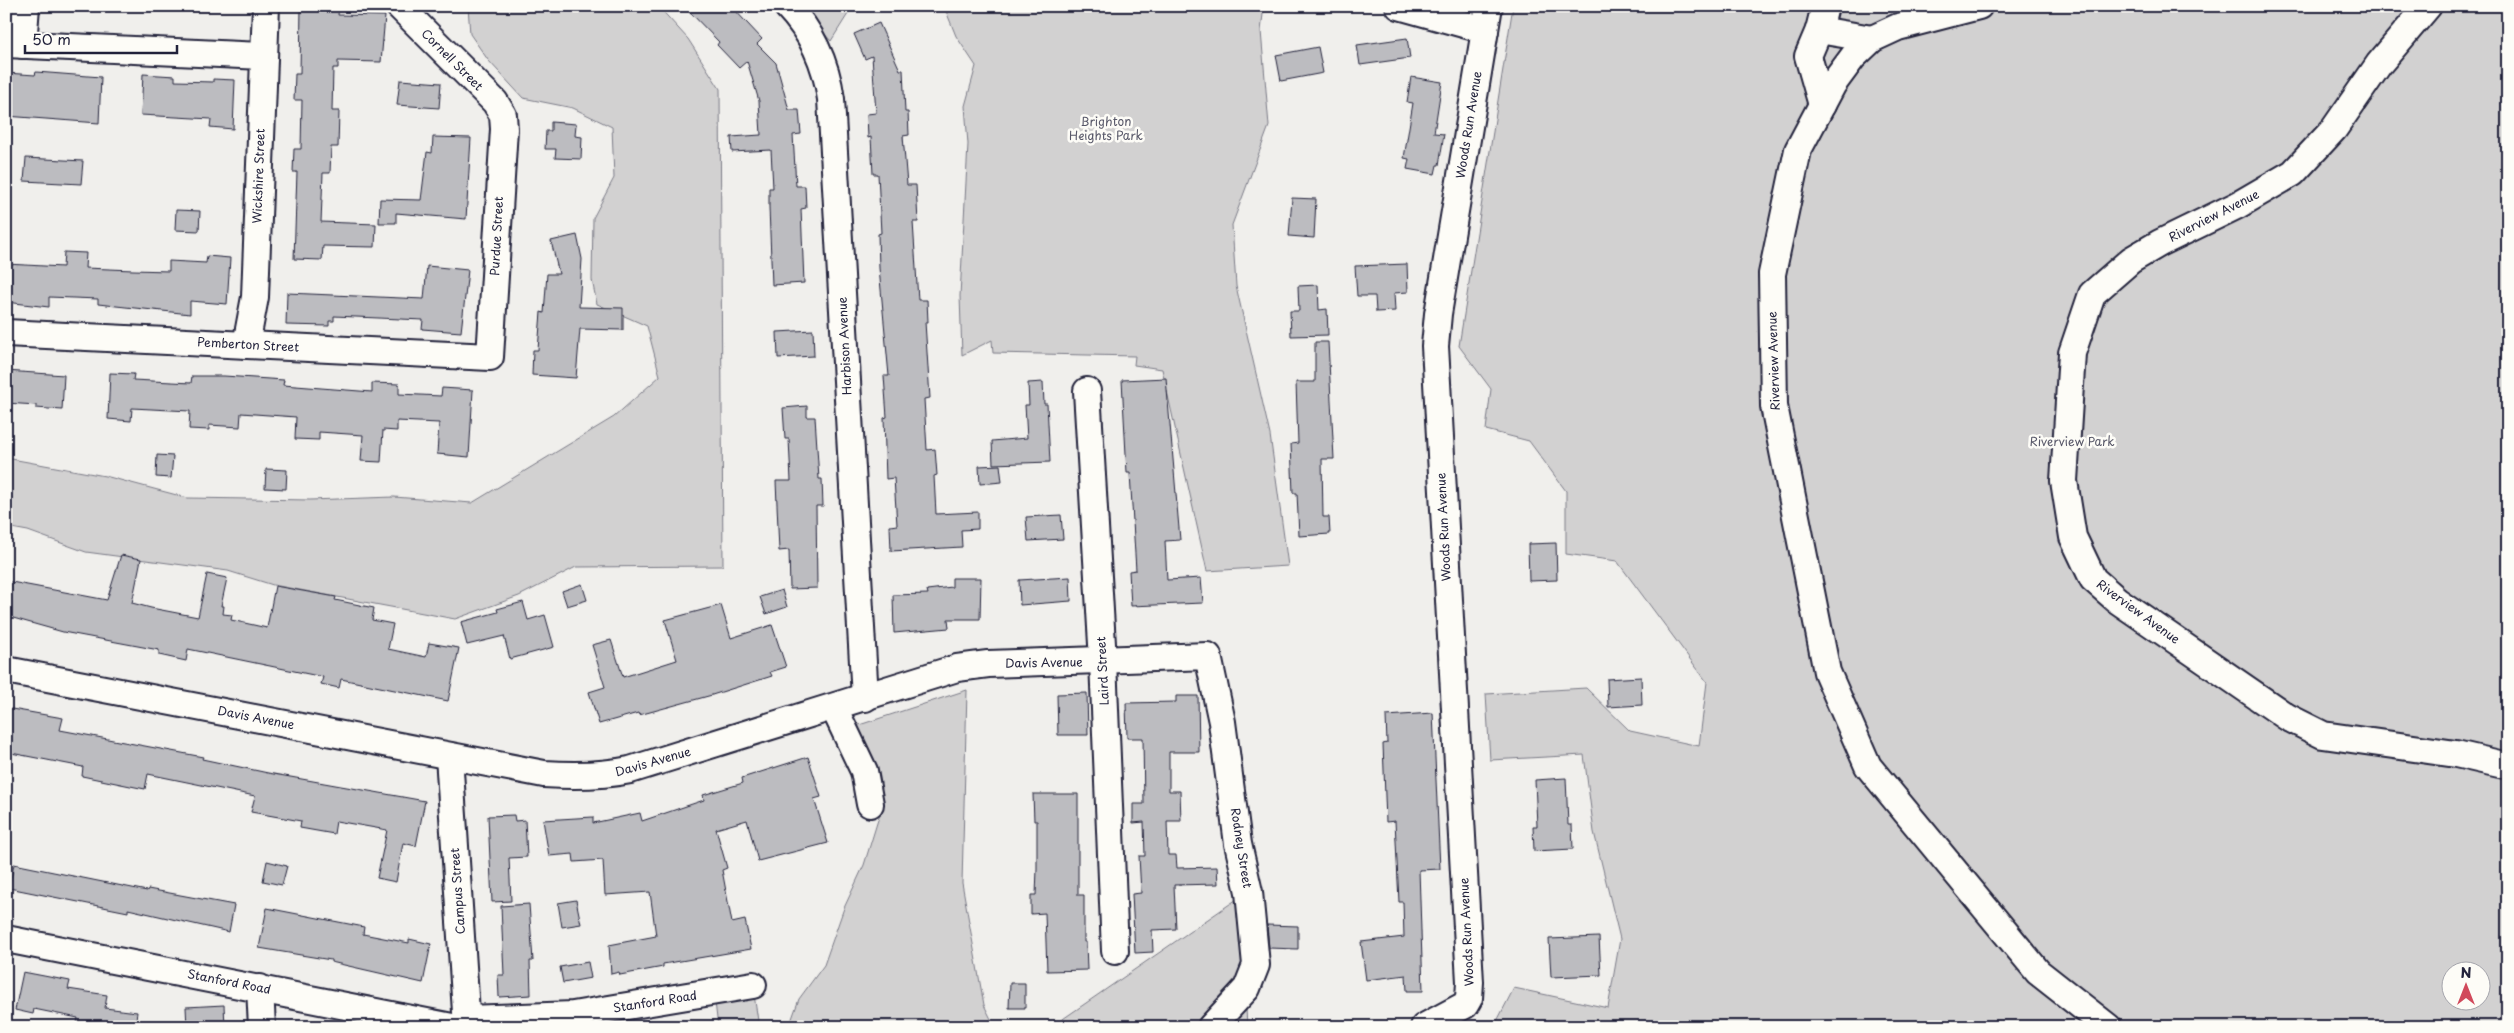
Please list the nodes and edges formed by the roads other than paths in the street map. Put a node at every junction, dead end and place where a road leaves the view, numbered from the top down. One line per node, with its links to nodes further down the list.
1 (26, 6): 11 (street)
2 (266, 6): 12 (street, Wickshire Street)
3 (399, 6): 14 (street, Cornell Street)
4 (787, 6): 22 (street, Harbison Avenue)
5 (1399, 6): 8 (street)
6 (1979, 6): 10 (street, Riverview Avenue)
7 (2428, 6): 25 (street, Riverview Avenue)
8 (1487, 18): 34 (street, Woods Run Avenue)
9 (1822, 18): 10 (street); 13 (street)
10 (1872, 39): 13 (street, Riverview Avenue)
11 (15, 44): 12 (street)
12 (264, 56): 16 (street, Wickshire Street)
13 (1822, 105): 35 (street, Riverview Avenue)
14 (503, 115): 17 (street, Purdue Street)
15 (6, 333): 16 (street, Pemberton Street)
16 (246, 345): 17 (street, Pemberton Street)
17 (490, 357)
18 (1087, 391): 20 (street, Laird Street)
19 (1208, 656): 20 (street, Davis Avenue); 33 (street, Rodney Street)
20 (1103, 661): 22 (street, Davis Avenue); 28 (street, Laird Street)
21 (6, 670): 24 (street, Davis Avenue)
22 (865, 698): 23 (street, Davis Avenue)
23 (834, 708): 24 (street, Davis Avenue); 26 (street)
24 (449, 756): 31 (street, Campus Street)
25 (2508, 766)
26 (870, 804)
27 (6, 939): 30 (street, Stanford Road)
28 (1115, 951)
29 (753, 985): 31 (street, Stanford Road)
30 (260, 988): 31 (street, Stanford Road); 32 (street)
31 (462, 1024)
32 (262, 1027)
33 (1211, 1027)
34 (1424, 1027)
35 (2108, 1027)

